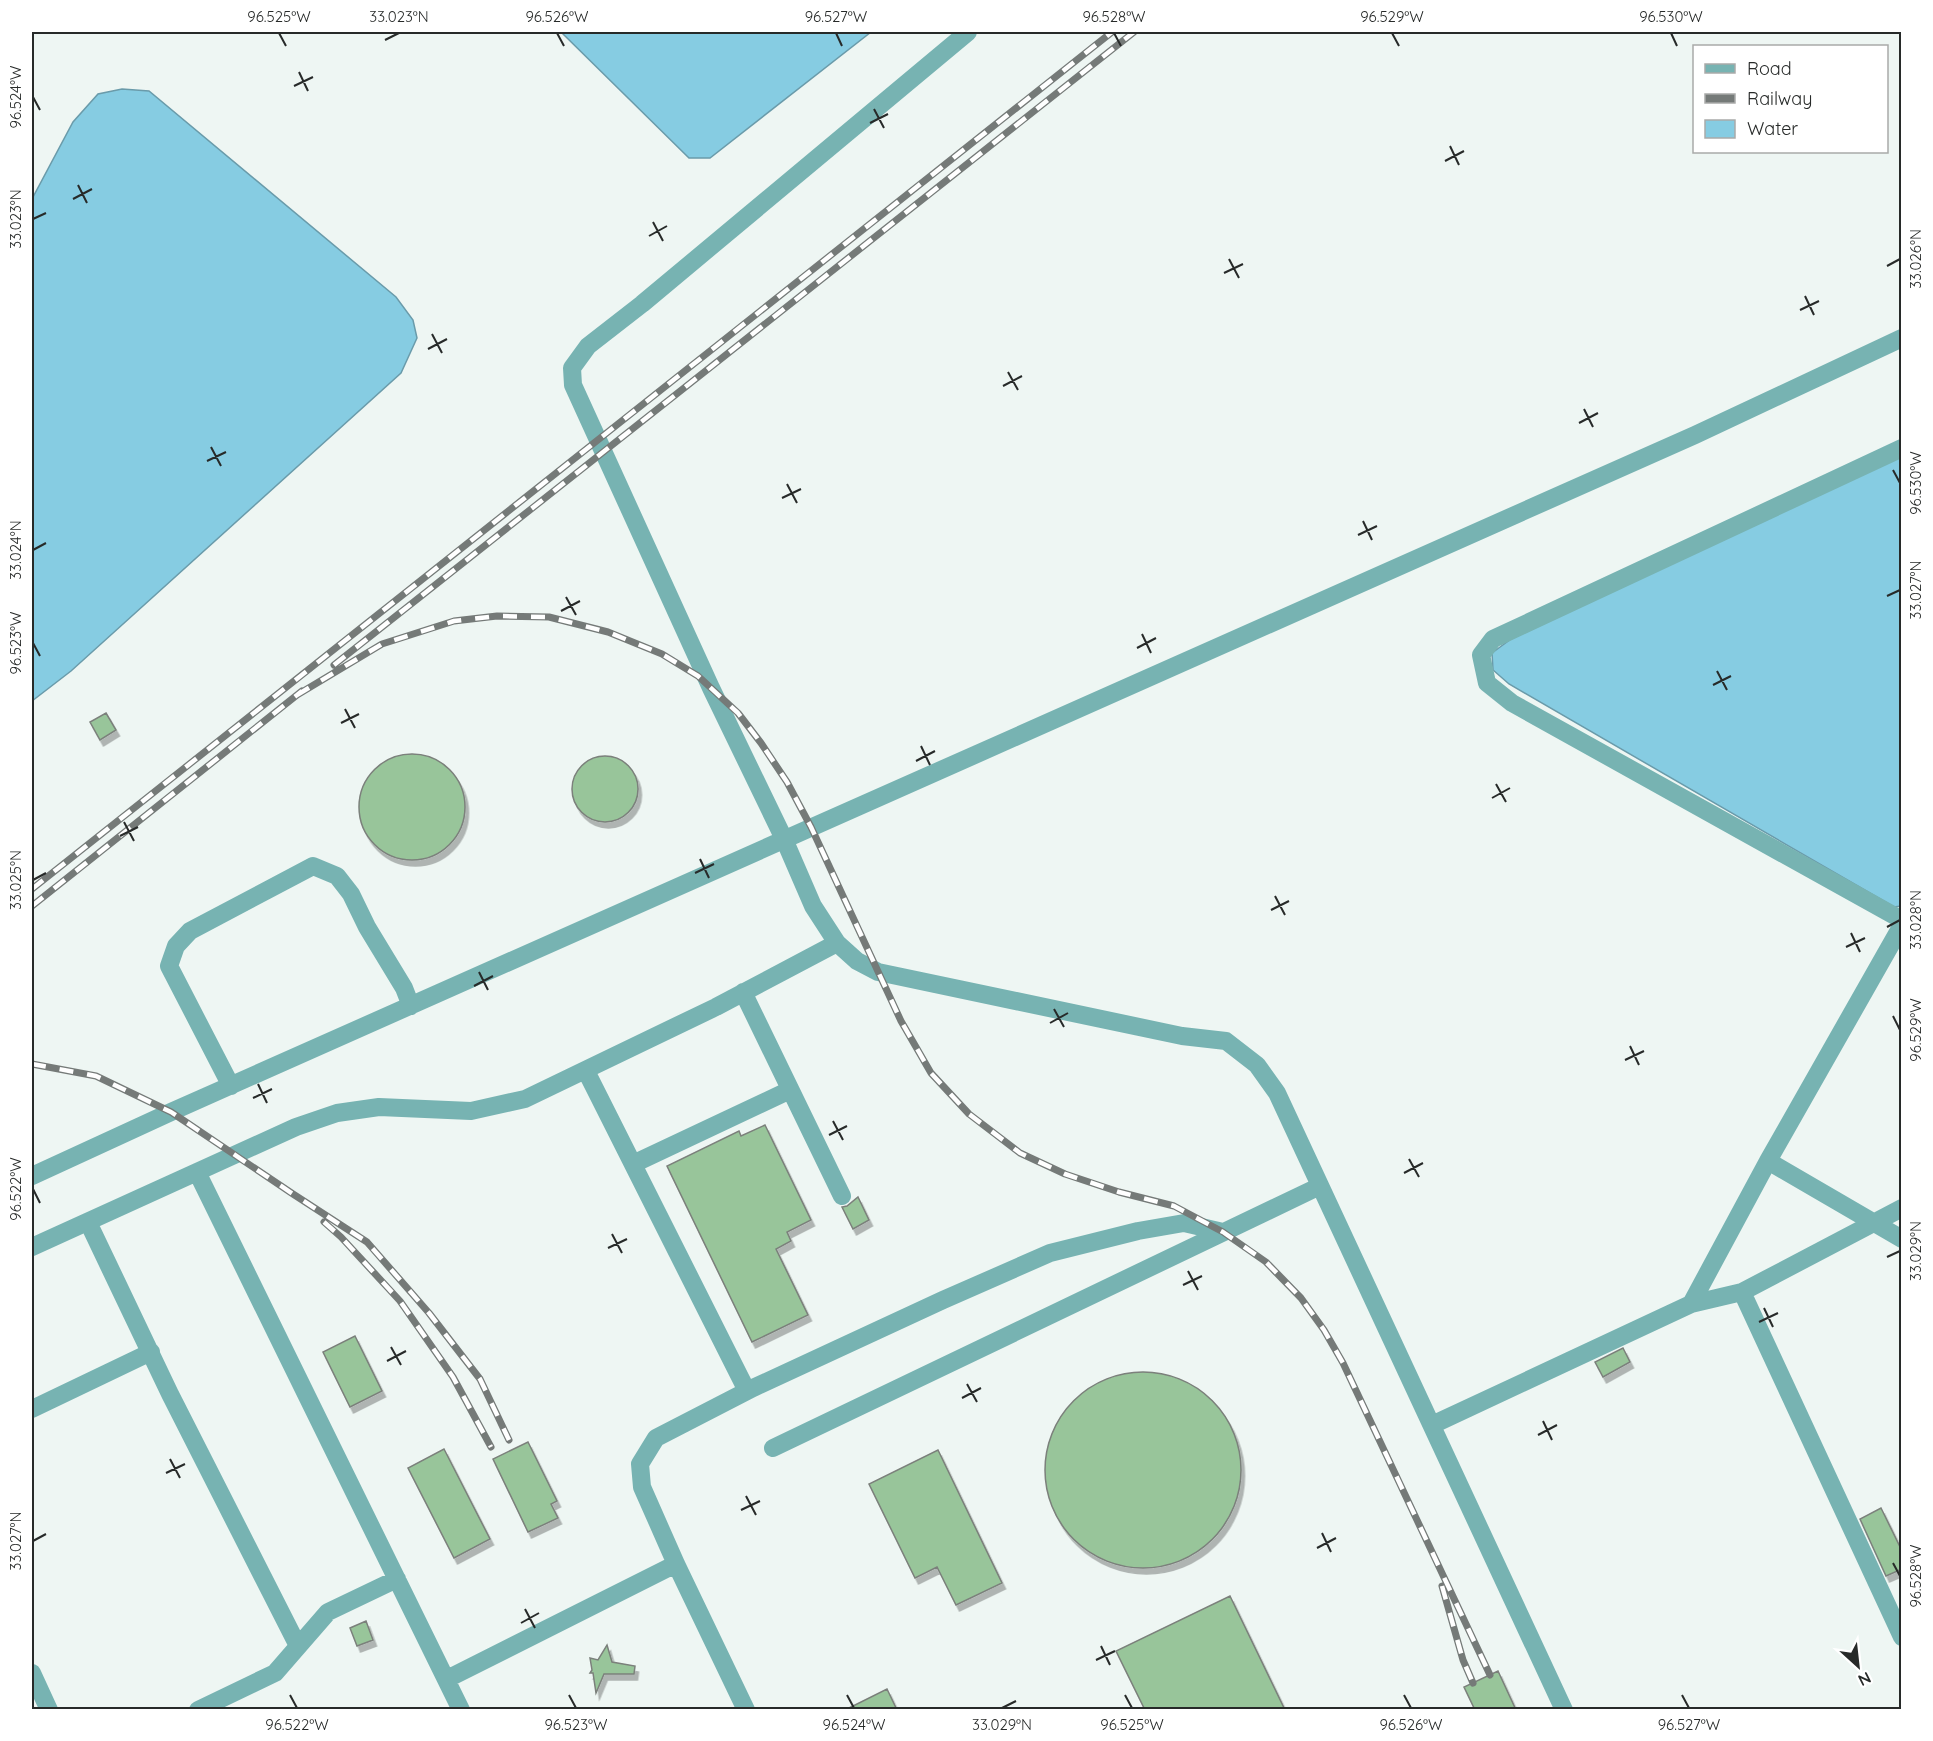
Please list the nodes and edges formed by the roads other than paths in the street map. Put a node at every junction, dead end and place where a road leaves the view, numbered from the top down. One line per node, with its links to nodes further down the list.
1 (968, 32): 4 (lane)
2 (1902, 338): 4 (lane)
3 (1902, 448): 5 (lane)
4 (784, 839): 7 (lane); 9 (lane)
5 (1902, 920)
6 (1902, 925): 13 (lane)
7 (837, 943): 8 (lane); 17 (lane)
8 (743, 992): 10 (lane); 12 (lane)
9 (411, 1006): 11 (lane); 11 (lane)
10 (586, 1071): 14 (lane); 15 (lane)
11 (231, 1086): 16 (lane)
12 (790, 1090): 14 (lane); 18 (lane)
13 (1768, 1161): 21 (lane); 26 (lane)
14 (633, 1164): 28 (lane)
15 (197, 1172): 20 (lane); 33 (lane)
16 (32, 1176)
17 (1320, 1186): 22 (lane); 30 (lane)
18 (842, 1196)
19 (1902, 1208): 21 (lane)
20 (88, 1222): 24 (lane); 27 (lane)
21 (1874, 1222): 23 (lane); 25 (lane)
22 (1223, 1232): 28 (lane); 31 (lane)
23 (1902, 1239)
24 (32, 1247)
25 (1742, 1292): 26 (lane); 34 (lane)
26 (1691, 1304): 30 (lane)
27 (151, 1352): 29 (lane); 35 (lane)
28 (747, 1392): 32 (lane)
29 (32, 1409)
30 (1432, 1425): 42 (lane)
31 (773, 1448)
32 (676, 1564): 37 (lane); 41 (lane)
33 (397, 1579): 35 (lane); 37 (lane)
34 (1902, 1637)
35 (298, 1646): 39 (lane)
36 (32, 1673): 38 (lane)
37 (447, 1679): 40 (lane)
38 (49, 1710)
39 (198, 1710)
40 (461, 1710)
41 (746, 1710)
42 (1564, 1710)

